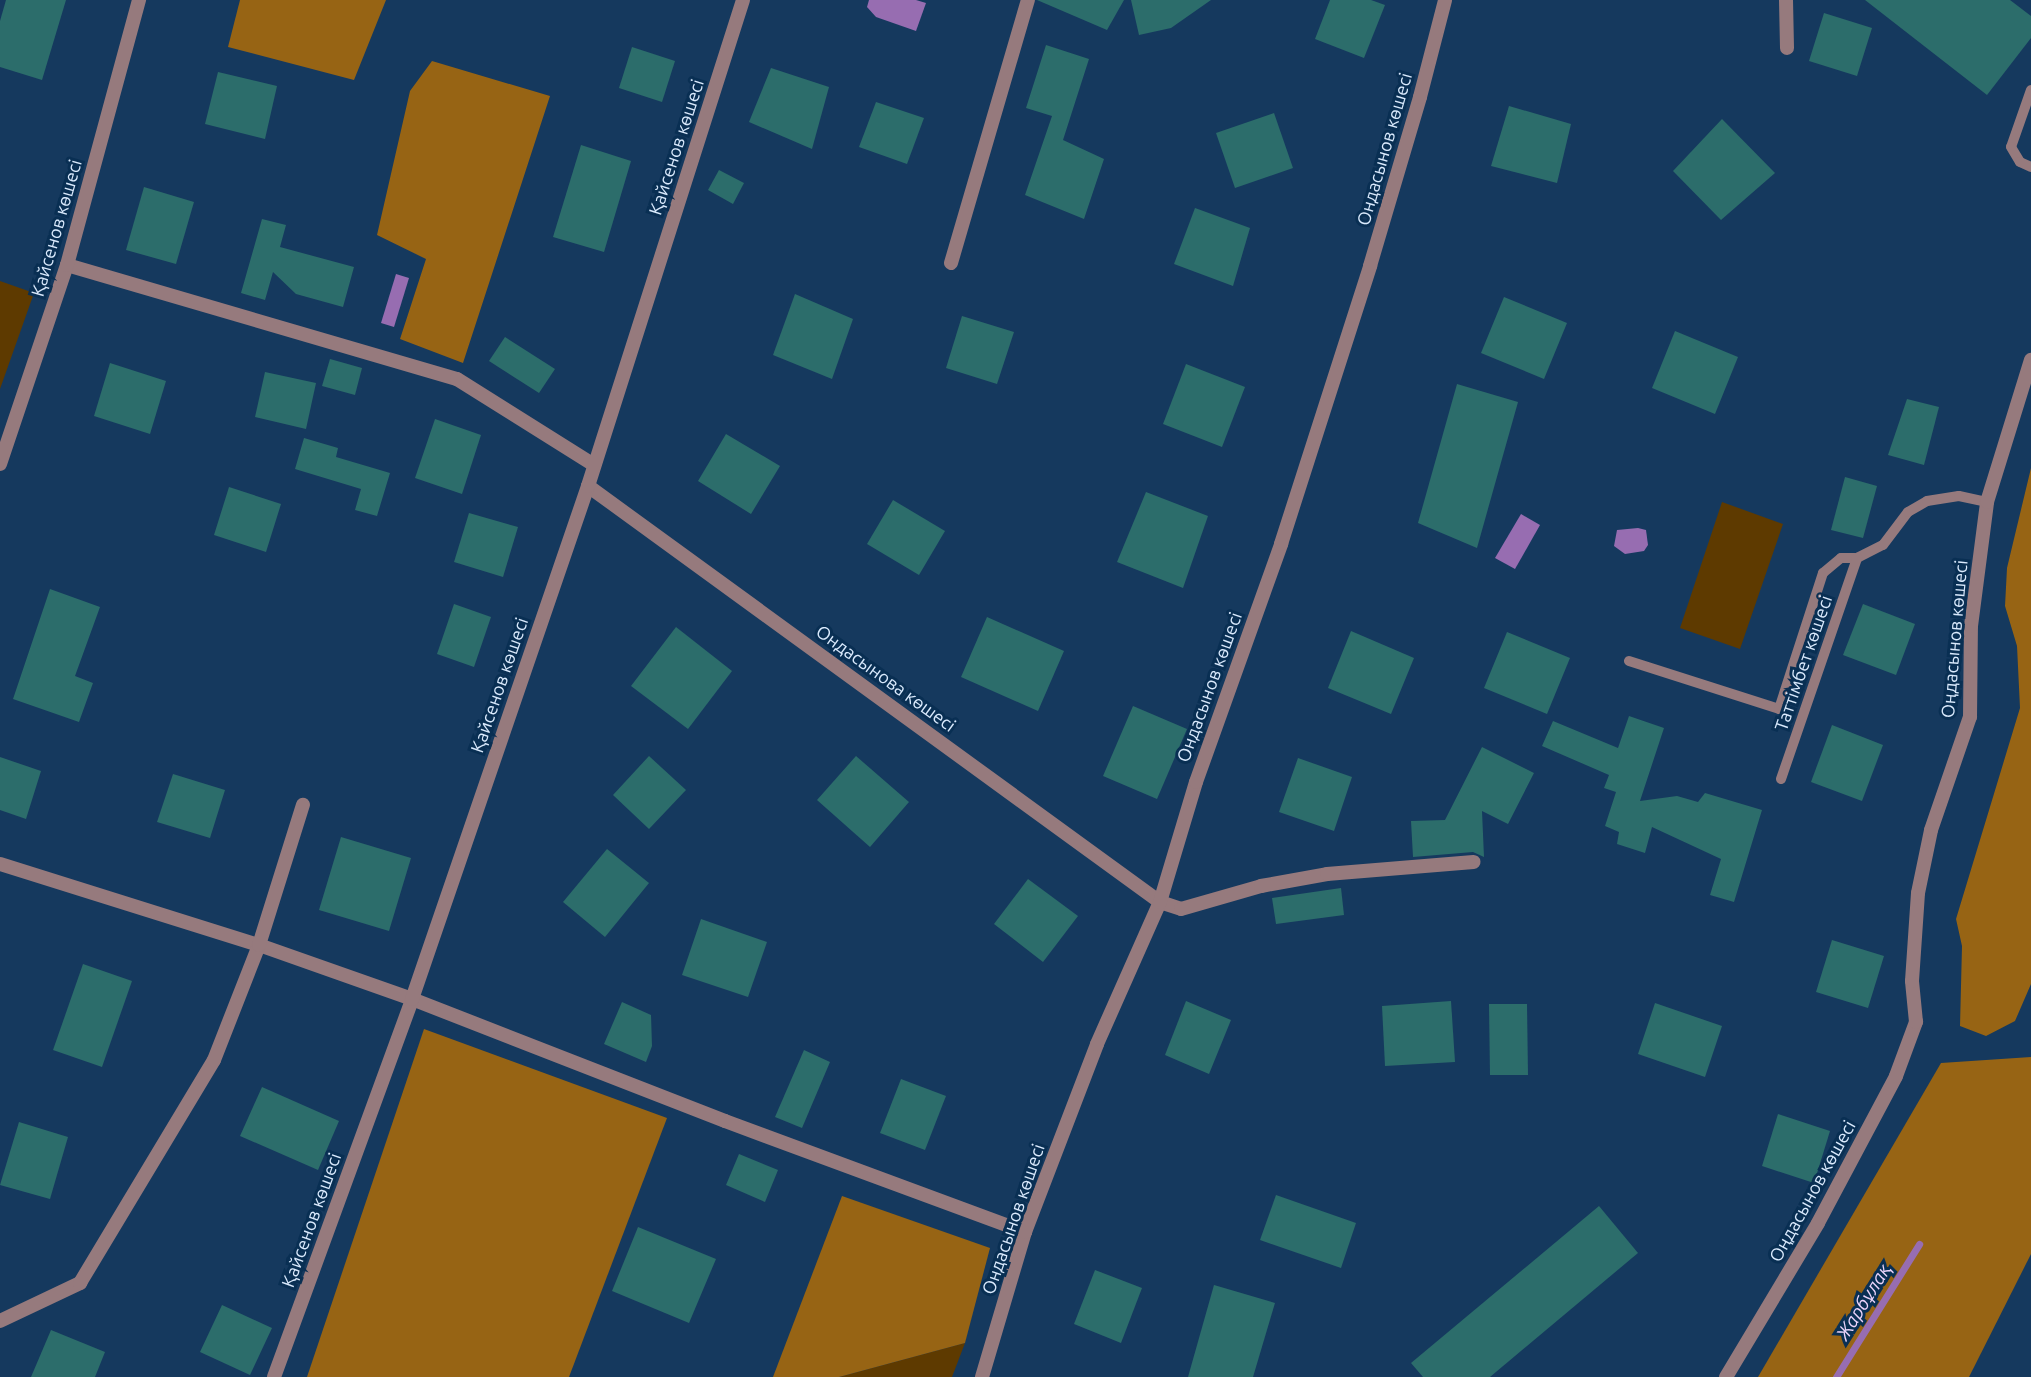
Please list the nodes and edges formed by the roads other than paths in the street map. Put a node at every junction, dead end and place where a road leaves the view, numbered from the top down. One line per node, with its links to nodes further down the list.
1 (139, 0): 10 (street, Қайсенов көшесі)
2 (743, 0): 13 (street, Қайсенов көшесі)
3 (1028, 0): 9 (street)
4 (1444, 0): 22 (street, Ондасынов көшесі)
5 (1786, 0): 6 (street)
6 (1787, 48)
7 (2031, 90): 8 (lane)
8 (2031, 167)
9 (951, 263)
10 (67, 265): 12 (street, Қайсенов көшесі); 13 (street)
11 (2031, 360): 15 (street, Оңдасынов көшесі)
12 (0, 464)
13 (594, 464): 14 (street, Қайсенов көшесі)
14 (588, 486): 22 (street, Ондасынова көшесі); 24 (street, Қайсенов көшесі)
15 (1987, 502): 16 (lane); 29 (street, Оңдасынов көшесі)
16 (1857, 558): 17 (lane); 18 (lane, Таттімбет көшесі)
17 (1629, 661)
18 (1781, 779)
19 (303, 805): 23 (street)
20 (1474, 862): 22 (street)
21 (0, 864): 23 (street)
22 (1160, 902): 25 (street, Ондасынов көшесі)
23 (259, 945): 24 (street); 26 (street)
24 (412, 999): 25 (street); 27 (street, Қайсенов көшесі)
25 (1026, 1232): 28 (street, Ондасынов көшесі)
26 (0, 1321)
27 (274, 1377)
28 (982, 1377)
29 (1726, 1377)

